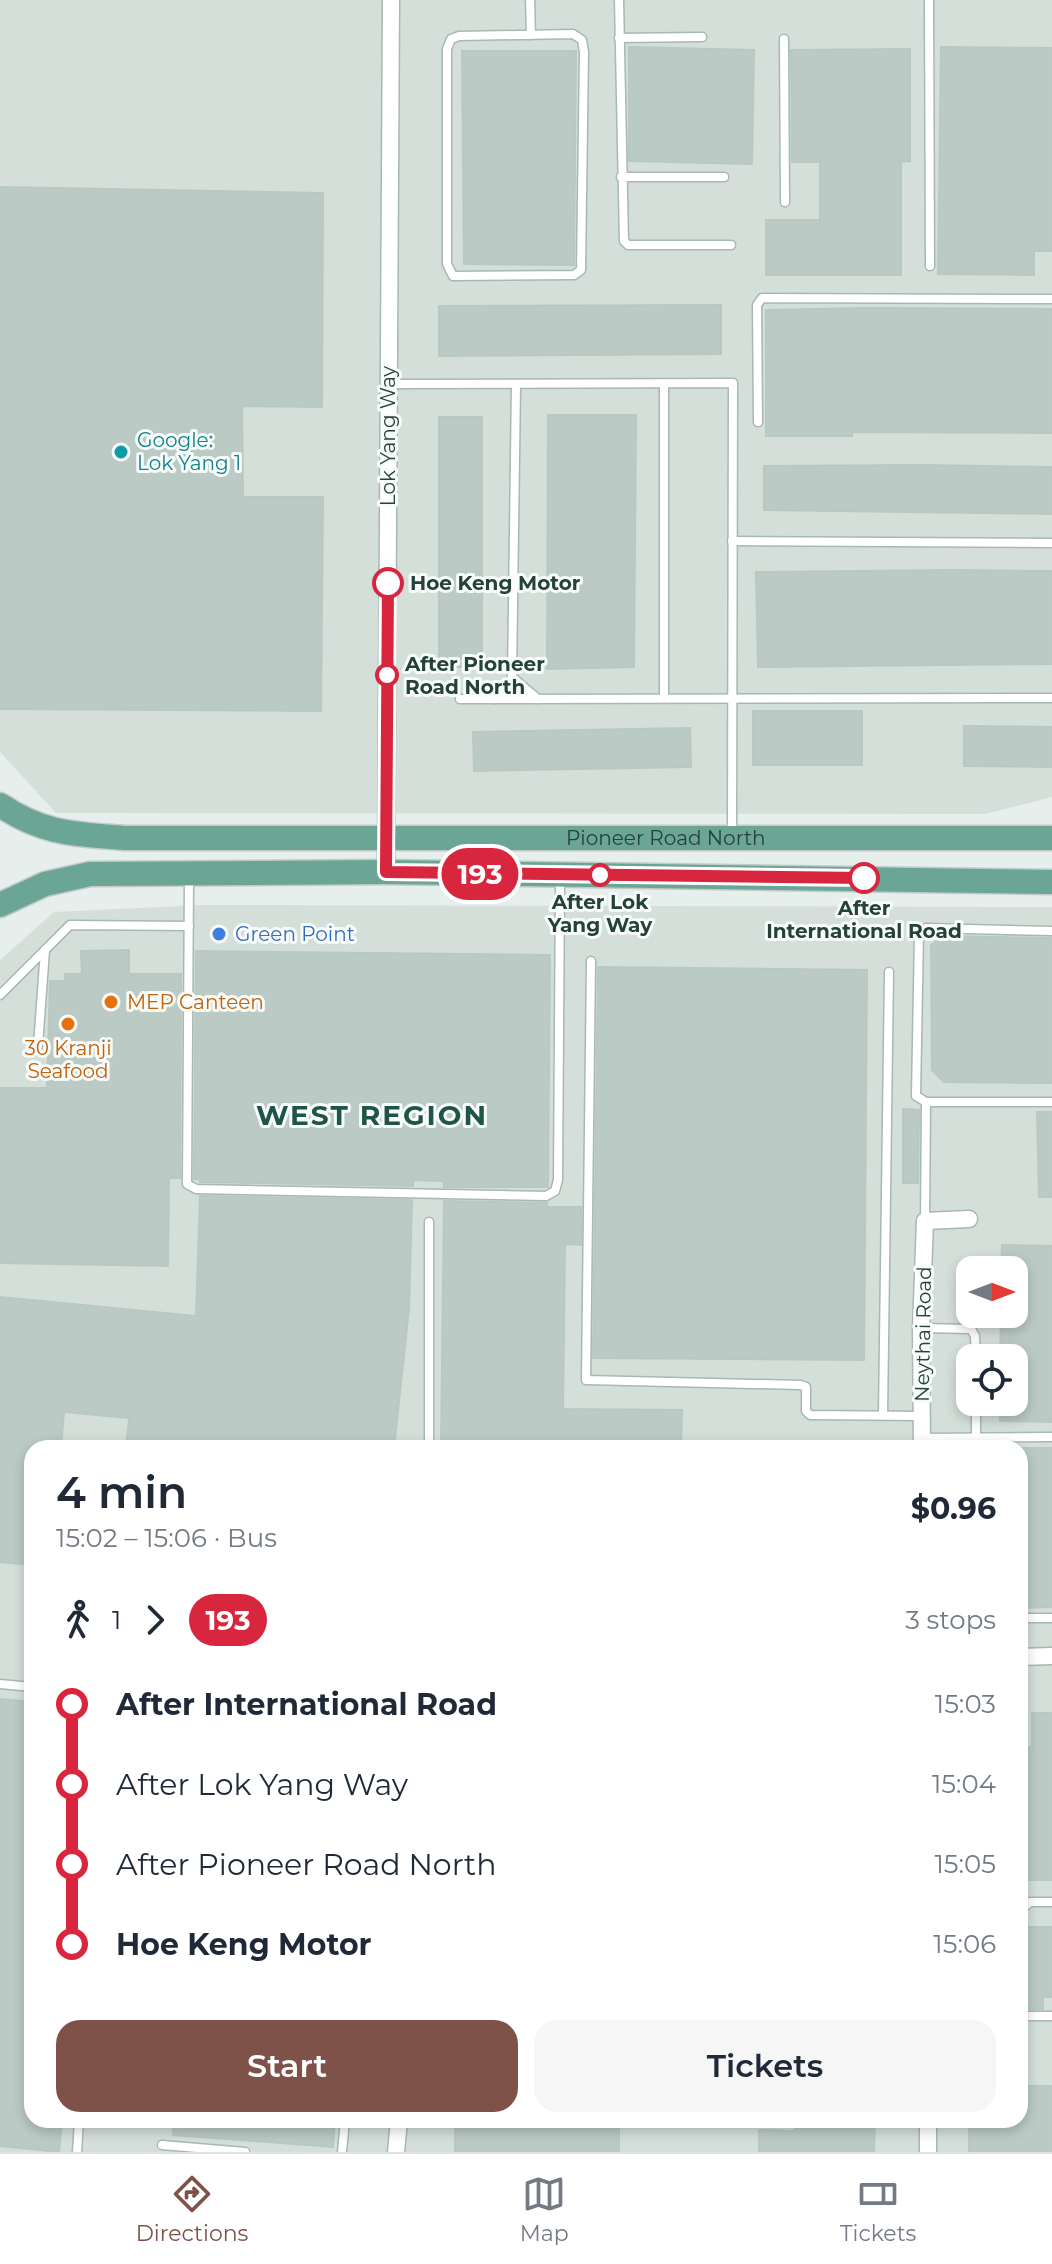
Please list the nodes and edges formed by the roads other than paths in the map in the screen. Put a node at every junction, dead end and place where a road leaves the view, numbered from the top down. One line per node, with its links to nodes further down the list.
1 (391, 0): 15 (street, Lok Yang Way)
2 (530, 0): 5 (lane)
3 (619, 0): 7 (lane)
4 (929, 0): 13 (lane)
5 (531, 35): 5 (lane)
6 (702, 37): 7 (lane)
7 (619, 38): 9 (lane)
8 (784, 39): 11 (lane)
9 (621, 177): 10 (lane); 12 (lane)
10 (724, 177)
11 (785, 202)
12 (731, 245)
13 (930, 266)
14 (1052, 299): 18 (lane)
15 (388, 384): 16 (lane); 29 (street, Lok Yang Way)
16 (516, 384): 17 (lane); 21 (lane)
17 (664, 384): 19 (lane); 22 (lane)
18 (758, 422)
19 (732, 541): 20 (lane); 27 (lane)
20 (1052, 543)
21 (512, 677): 25 (lane); 26 (lane)
22 (664, 697): 26 (lane); 27 (lane)
23 (1052, 698): 27 (lane)
24 (460, 699): 25 (lane)
25 (493, 700): 26 (lane)
26 (538, 700)
27 (732, 700): 31 (lane)
28 (0, 805): 29 (main road, Pioneer Road North)
29 (386, 837): 31 (main road, Pioneer Road North); 32 (street, Lok Yang Way)
30 (1052, 838): 31 (main road, Pioneer Road North)
31 (732, 839)
32 (386, 872): 33 (main road, Pioneer Road North); 34 (main road, Pioneer Road North)
33 (189, 874): 36 (main road, Pioneer Road North); 37 (lane)
34 (560, 874): 35 (main road, Pioneer Road North); 37 (lane)
35 (1052, 882)
36 (0, 905)
37 (189, 926): 39 (lane)
38 (1052, 931): 44 (lane)
39 (45, 949): 42 (lane); 43 (lane)
40 (591, 961): 51 (lane)
41 (889, 972): 51 (lane)
42 (0, 995)
43 (38, 1046)
44 (926, 1102): 45 (lane); 47 (lane)
45 (1052, 1102)
46 (969, 1219): 47 (street)
47 (925, 1221): 49 (street, Neythai Road)
48 (429, 1222): 56 (lane)
49 (921, 1328): 50 (lane); 52 (street, Neythai Road)
50 (975, 1344)
51 (883, 1415): 52 (lane)
52 (921, 1416): 57 (street, Neythai Road)
53 (974, 1416): 55 (lane)
54 (1052, 1437): 55 (lane)
55 (971, 1438): 58 (lane)
56 (429, 1440)
57 (922, 1440)
58 (951, 1440)
59 (1028, 1618): 60 (lane)
60 (1052, 1618)
61 (1052, 1656): 62 (street)
62 (1028, 1657)
63 (0, 1684): 64 (lane)
64 (24, 1686)
65 (1052, 1902): 66 (lane)
66 (1028, 1904)
67 (1028, 2016): 68 (lane)
68 (1052, 2016)
69 (78, 2128): 74 (lane)
70 (344, 2128): 76 (lane)
71 (398, 2128): 77 (street)
72 (928, 2128): 78 (street)
73 (162, 2145): 75 (lane)
74 (77, 2152)
75 (245, 2152)
76 (342, 2152)
77 (396, 2152)
78 (928, 2152)

